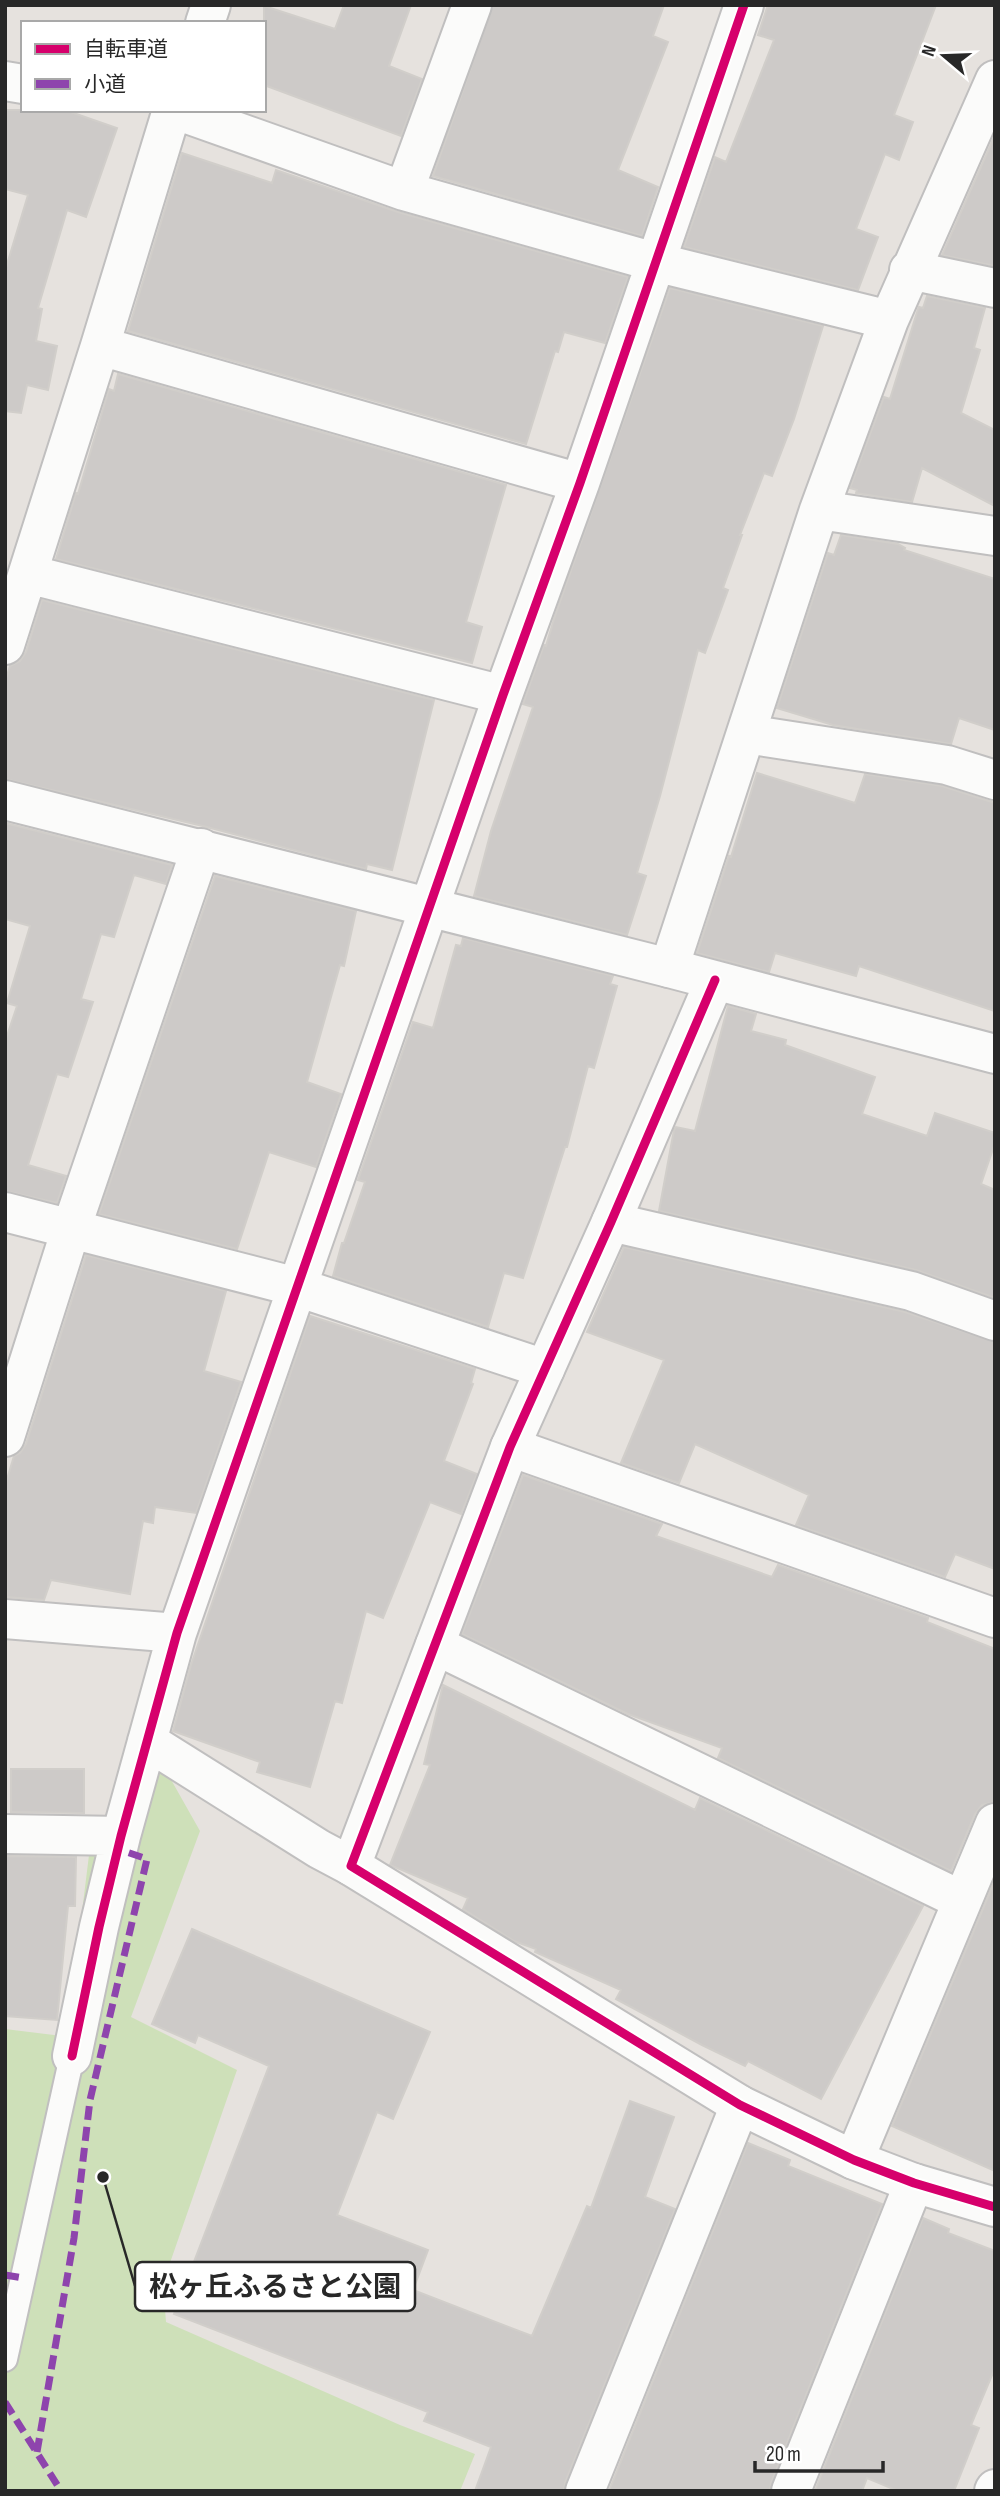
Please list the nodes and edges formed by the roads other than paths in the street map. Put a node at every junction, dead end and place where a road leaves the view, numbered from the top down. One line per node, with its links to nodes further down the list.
1 (472, 5): 6 (street)
2 (744, 5): 7 (street)
3 (995, 80): 8 (street)
4 (173, 112): 11 (street)
5 (180, 112): 6 (street)
6 (404, 191): 7 (street)
7 (655, 262): 10 (street); 12 (street)
8 (909, 270): 9 (street); 10 (street)
9 (995, 288)
10 (889, 320): 13 (street)
11 (100, 346): 12 (street); 15 (street)
12 (580, 483): 17 (street)
13 (819, 510): 14 (street); 18 (street)
14 (995, 536)
15 (28, 574): 16 (street); 17 (street)
16 (5, 645)
17 (503, 695): 22 (street)
18 (746, 734): 19 (street); 23 (street)
19 (995, 780)
20 (5, 800): 21 (street)
21 (201, 848): 22 (street); 28 (street)
22 (429, 906): 23 (street); 29 (street)
23 (668, 968): 24 (street)
24 (715, 980): 25 (street); 27 (street)
25 (995, 1054)
26 (5, 1212): 28 (street)
27 (611, 1222): 30 (street); 31 (street)
28 (71, 1229): 29 (street); 32 (street)
29 (297, 1287): 31 (street); 36 (street)
30 (995, 1321)
31 (545, 1369): 33 (street)
32 (5, 1437)
33 (510, 1447): 34 (street); 37 (street)
34 (995, 1618)
35 (5, 1619): 36 (street)
36 (177, 1633): 38 (street)
37 (435, 1645): 42 (street); 43 (street)
38 (147, 1741): 41 (street); 42 (street)
39 (995, 1823): 43 (street)
40 (5, 1834): 41 (street)
41 (121, 1836): 44 (street)
42 (351, 1866): 45 (street)
43 (961, 1900): 46 (street)
44 (72, 2056): 49 (lane)
45 (740, 2105): 46 (street); 50 (street)
46 (854, 2160): 47 (street)
47 (914, 2183): 48 (street); 51 (street)
48 (995, 2207)
49 (5, 2360)
50 (585, 2491)
51 (791, 2491)

